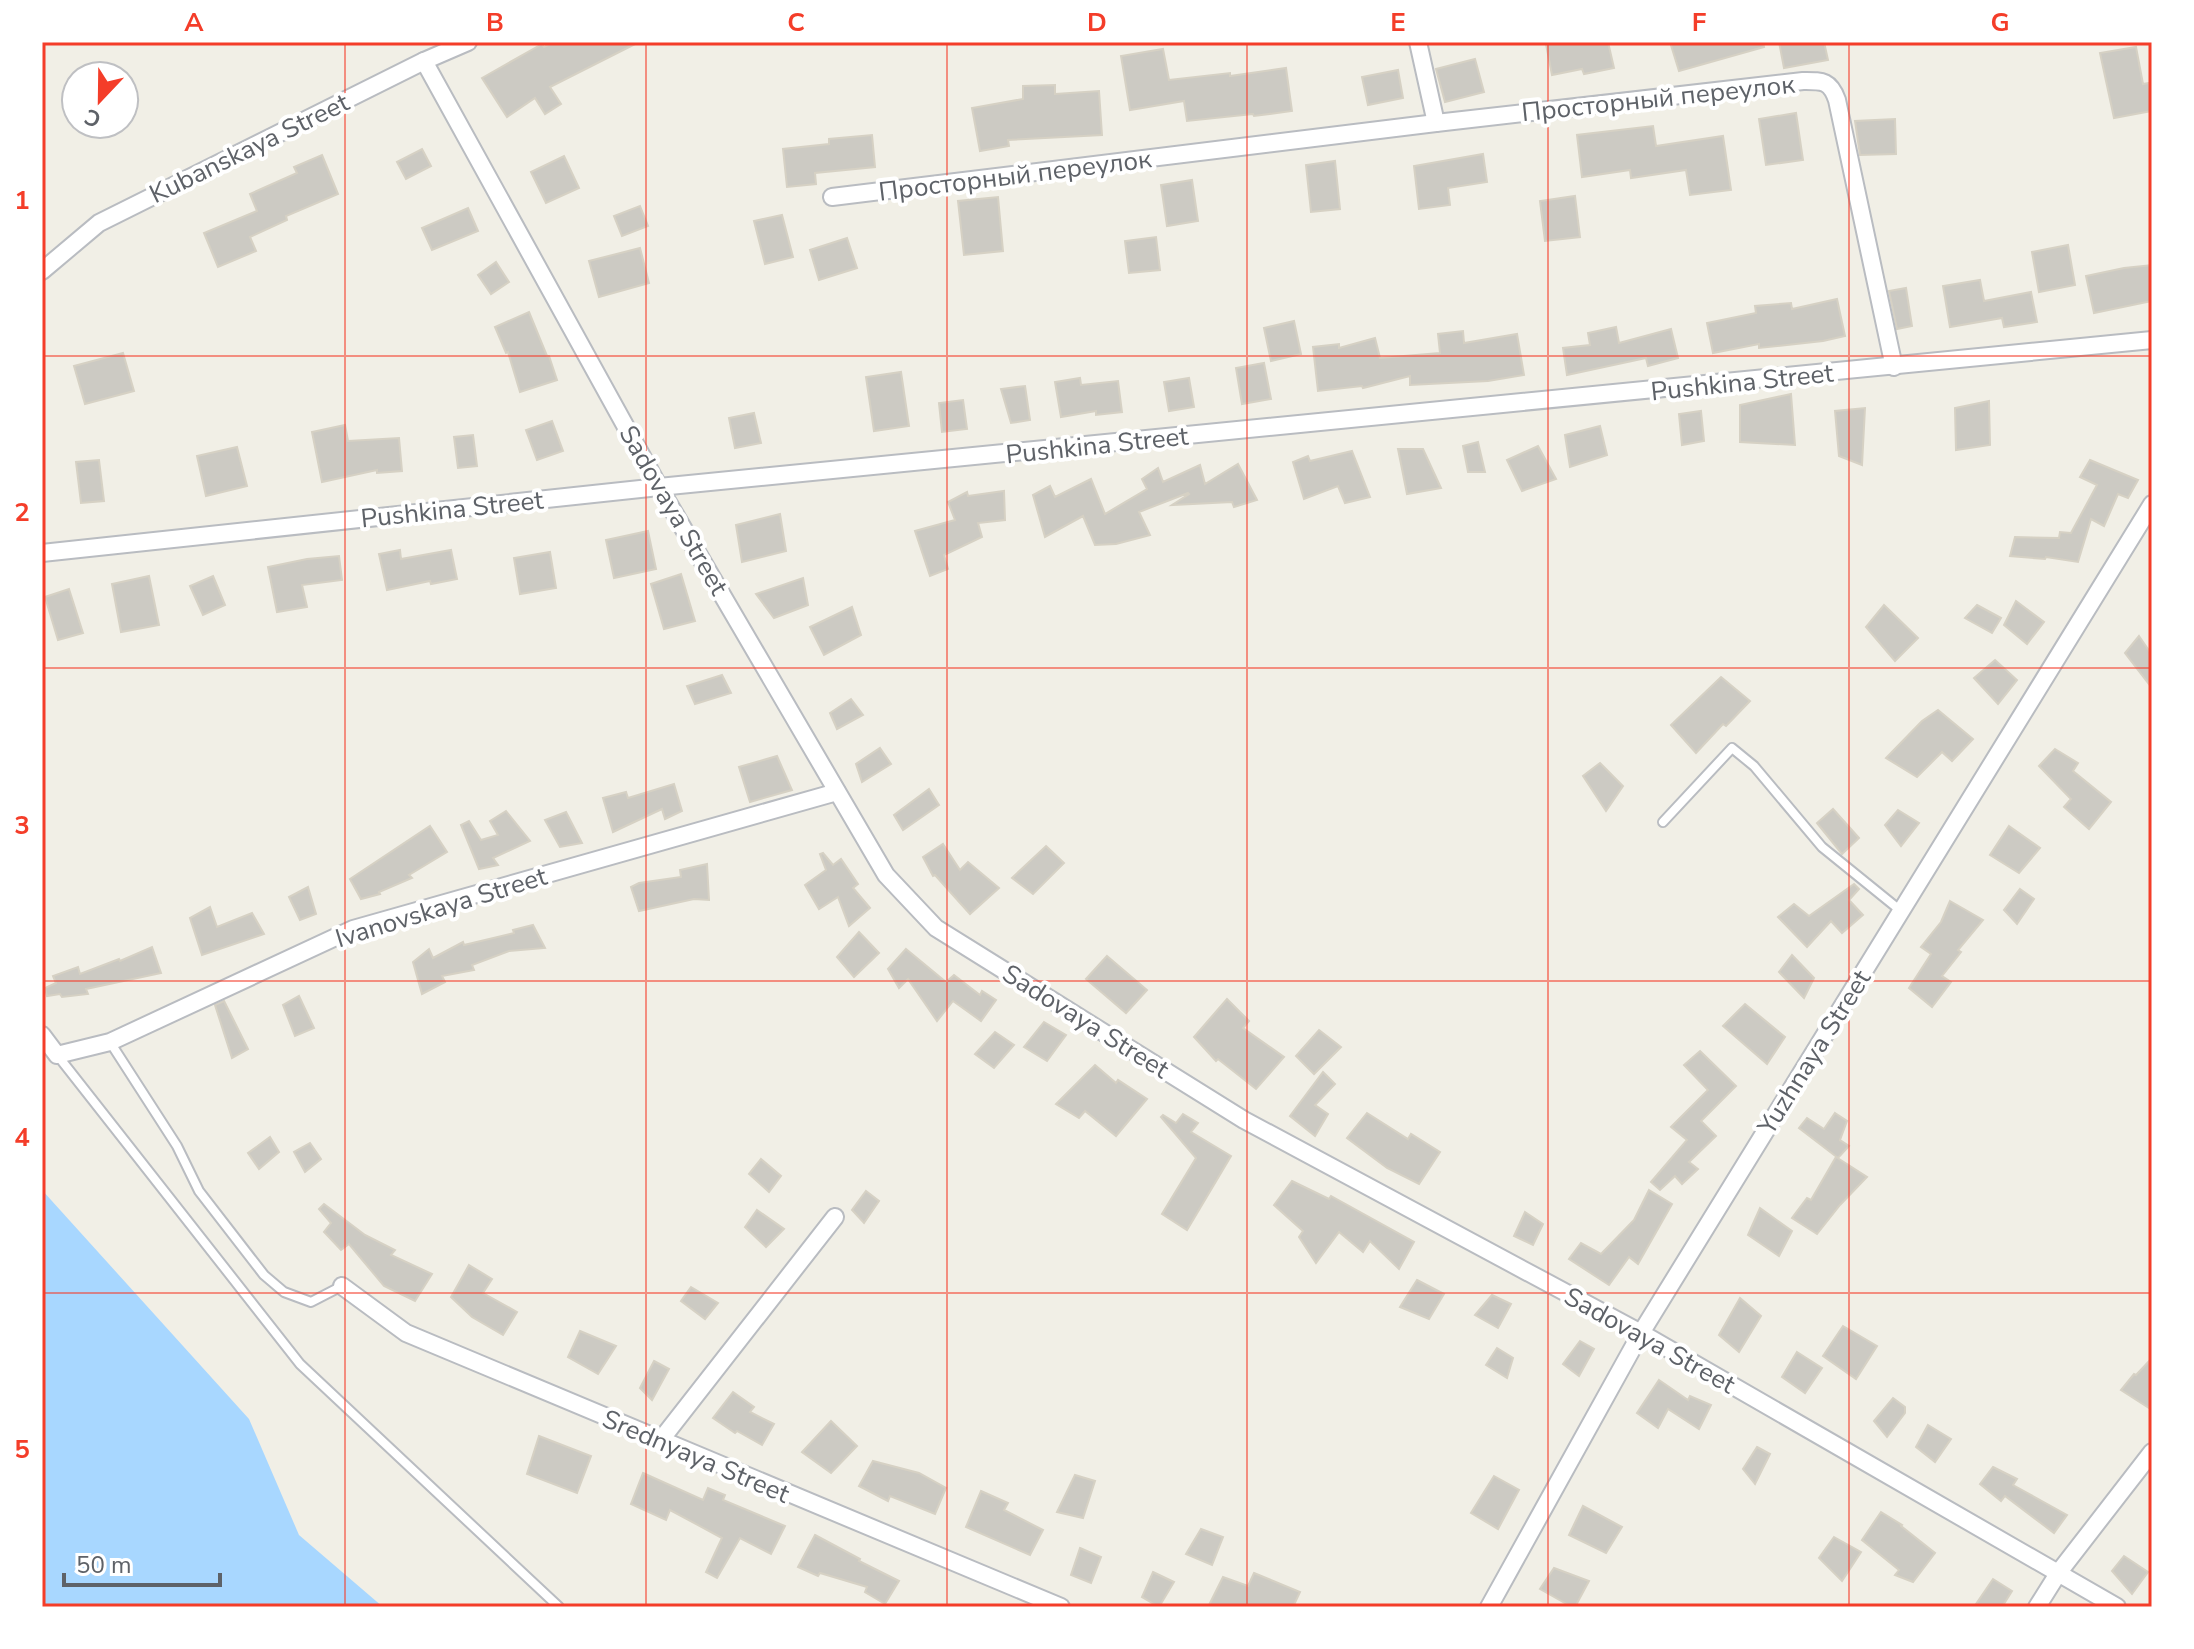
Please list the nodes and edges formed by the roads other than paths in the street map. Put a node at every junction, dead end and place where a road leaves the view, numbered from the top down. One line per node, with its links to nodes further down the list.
1 (468, 42): 3 (street, Kubanskaya Street)
2 (1418, 42): 4 (street)
3 (424, 61): 6 (street, Kubanskaya Street); 9 (street, Sadovaya Street)
4 (1436, 123): 5 (street, Просторный переулок); 8 (street, Просторный переулок)
5 (832, 197)
6 (42, 271)
7 (2152, 340): 8 (street, Pushkina Street)
8 (1894, 367): 9 (street, Pushkina Street)
9 (659, 487): 11 (street, Pushkina Street); 12 (street, Sadovaya Street)
10 (2152, 504): 14 (street, Yuzhnaya Street)
11 (42, 553)
12 (837, 792): 16 (street, Ivanovskaya Street); 20 (street, Sadovaya Street)
13 (1663, 822): 14 (lane)
14 (1901, 911): 20 (street, Yuzhnaya Street)
15 (42, 1035): 17 (street)
16 (110, 1042): 17 (street, Ivanovskaya Street); 19 (lane)
17 (57, 1055): 24 (lane)
18 (835, 1217): 21 (street)
19 (342, 1286): 21 (street, Srednyaya Street)
20 (1641, 1333): 23 (street, Sadovaya Street); 26 (street, Yuzhnaya Street)
21 (660, 1441): 25 (street, Srednyaya Street)
22 (2152, 1452): 23 (street)
23 (2059, 1572): 27 (street); 28 (street, Sadovaya Street)
24 (559, 1607)
25 (1061, 1607)
26 (1489, 1607)
27 (2037, 1607)
28 (2117, 1607)

